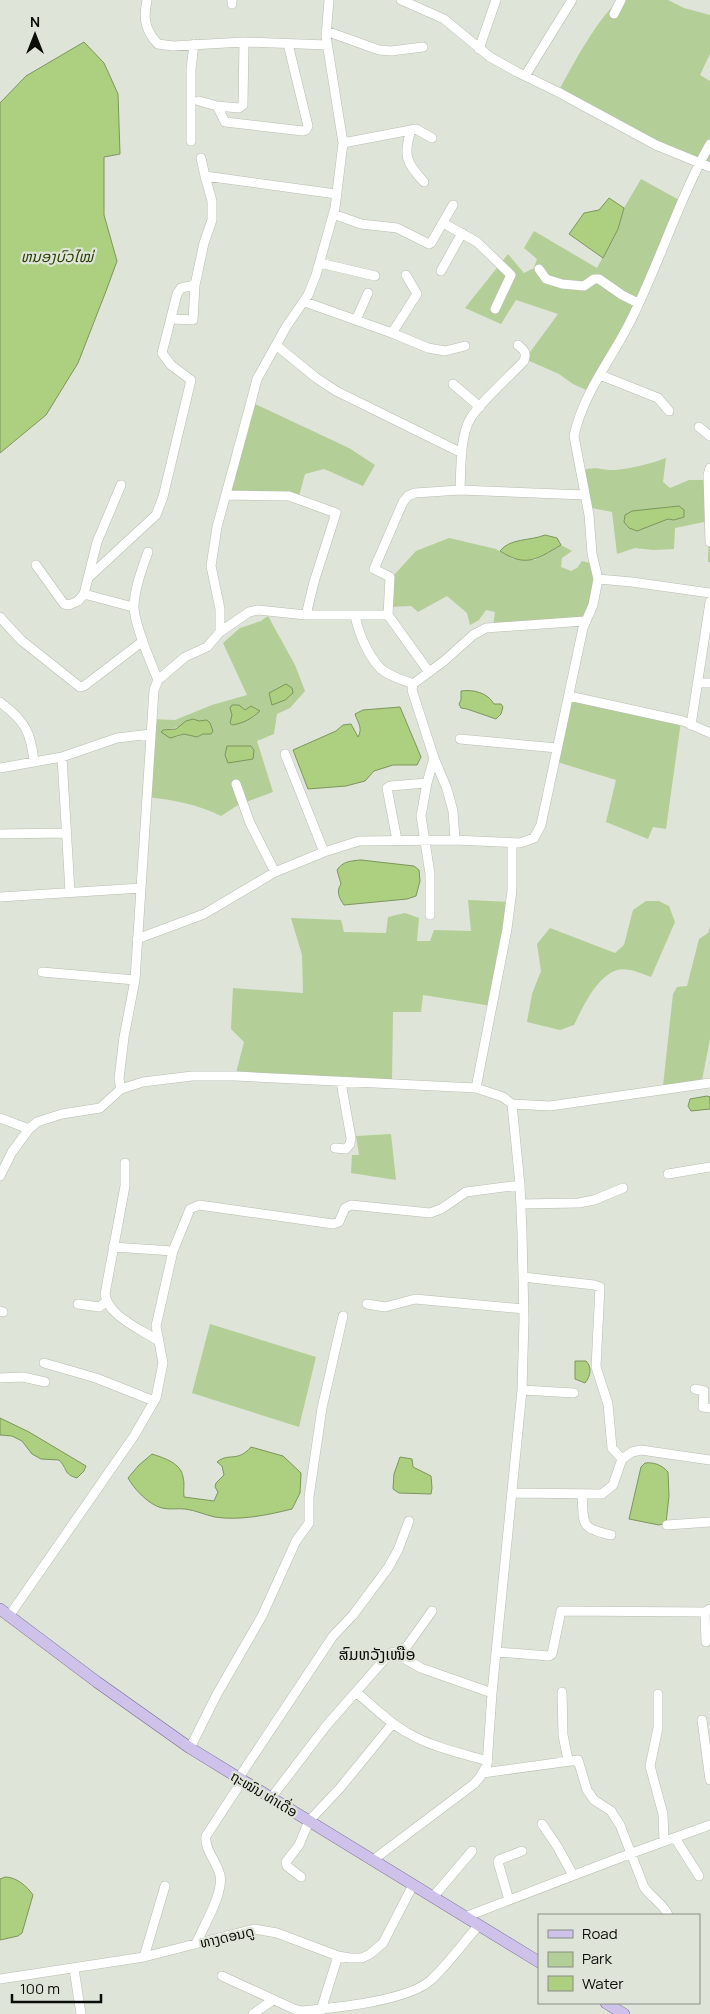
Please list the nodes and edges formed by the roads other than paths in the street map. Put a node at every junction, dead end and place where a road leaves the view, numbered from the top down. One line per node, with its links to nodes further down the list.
1 (147, 0): 12 (street)
2 (329, 0): 10 (street)
3 (401, 0): 8 (street)
4 (428, 0): 8 (street)
5 (496, 0): 16 (street)
6 (572, 0): 17 (street)
7 (621, 0): 9 (street)
8 (424, 10): 16 (street)
9 (614, 14)
10 (326, 31): 14 (street); 15 (street)
11 (244, 42): 12 (street); 13 (street); 19 (street)
12 (194, 44): 22 (street)
13 (288, 44): 14 (street); 19 (street)
14 (327, 45): 23 (street)
15 (423, 47)
16 (479, 49): 17 (street)
17 (524, 76): 26 (street)
18 (199, 101): 19 (street)
19 (217, 106)
20 (411, 130): 21 (street); 23 (street); 29 (street)
21 (432, 138)
22 (191, 141)
23 (342, 143): 30 (street)
24 (710, 144): 26 (street)
25 (201, 158): 28 (street)
26 (700, 162): 27 (street); 43 (street)
27 (710, 167)
28 (205, 176): 30 (street); 40 (street)
29 (424, 182)
30 (336, 194): 32 (street)
31 (453, 205): 33 (street)
32 (333, 214): 33 (street); 35 (street)
33 (443, 224): 34 (street)
34 (462, 233): 37 (street); 44 (street)
35 (320, 263): 38 (street); 42 (street)
36 (539, 269): 43 (street)
37 (441, 272)
38 (375, 276)
39 (406, 276): 47 (street)
40 (194, 284): 45 (street); 45 (street)
41 (368, 293): 46 (street)
42 (305, 302): 46 (street); 49 (street)
43 (638, 303): 51 (street)
44 (495, 309)
45 (172, 319): 66 (street)
46 (356, 320): 47 (street)
47 (392, 333): 50 (street)
48 (518, 345): 53 (street)
49 (276, 346): 57 (street); 61 (street)
50 (465, 346)
51 (600, 375): 54 (street); 62 (street)
52 (452, 384): 53 (street)
53 (480, 407): 57 (street)
54 (669, 411)
55 (699, 427): 56 (street)
56 (710, 436)
57 (462, 453): 60 (street)
58 (710, 468): 63 (street)
59 (121, 485): 66 (street)
60 (460, 490): 62 (street); 73 (street)
61 (226, 495): 72 (street); 77 (street)
62 (585, 495): 67 (street)
63 (710, 542)
64 (148, 552): 71 (street)
65 (36, 565): 68 (street)
66 (89, 577): 68 (street)
67 (598, 579): 69 (street); 76 (street)
68 (84, 594): 71 (street)
69 (710, 594)
70 (710, 602): 81 (street)
71 (133, 607): 78 (street)
72 (306, 614): 74 (street); 77 (street)
73 (388, 614): 74 (street); 79 (street)
74 (355, 615): 83 (street)
75 (0, 617): 78 (street)
76 (585, 621): 79 (street); 84 (street)
77 (220, 632): 80 (street)
78 (143, 642): 80 (street)
79 (429, 672): 83 (street)
80 (158, 680): 88 (street)
81 (697, 683): 82 (street); 86 (street)
82 (710, 683)
83 (413, 684): 93 (street)
84 (569, 696): 86 (street); 90 (street)
85 (0, 702): 94 (street)
86 (691, 724): 87 (street)
87 (710, 733)
88 (151, 734): 92 (street); 106 (street)
89 (460, 739): 90 (street)
90 (557, 748): 103 (street)
91 (285, 754): 104 (street)
92 (62, 757): 94 (street); 98 (street)
93 (434, 758): 96 (street); 102 (street)
94 (34, 762): 95 (street)
95 (0, 768)
96 (426, 783): 100 (street); 101 (street)
97 (236, 784): 105 (street)
98 (66, 833): 99 (street); 107 (street)
99 (0, 834)
100 (397, 840): 101 (street); 104 (street)
101 (426, 840): 102 (street); 109 (street)
102 (455, 840): 103 (street)
103 (512, 844): 115 (street)
104 (324, 852): 105 (street)
105 (275, 872): 110 (street)
106 (141, 888): 107 (street); 110 (street)
107 (70, 892): 108 (street)
108 (0, 897)
109 (430, 915)
110 (137, 939): 112 (street)
111 (42, 972): 112 (street)
112 (135, 980): 116 (street)
113 (341, 1082): 115 (street); 116 (street); 120 (street)
114 (710, 1083): 117 (street)
115 (476, 1088): 117 (street)
116 (120, 1089): 119 (street)
117 (512, 1104): 125 (street)
118 (0, 1118): 119 (street)
119 (29, 1129): 124 (street)
120 (335, 1148)
121 (126, 1163): 128 (street)
122 (710, 1167): 123 (street)
123 (668, 1174)
124 (0, 1176)
125 (520, 1185): 127 (street); 129 (street)
126 (623, 1188): 127 (street)
127 (520, 1204): 130 (street)
128 (114, 1247): 129 (street); 131 (street)
129 (173, 1251): 136 (street)
130 (523, 1277): 134 (street); 145 (street)
131 (106, 1302): 132 (street); 136 (street)
132 (78, 1304)
133 (367, 1304): 134 (street)
134 (524, 1308): 140 (street)
135 (343, 1316): 165 (street)
136 (157, 1340): 143 (street)
137 (44, 1363): 143 (street)
138 (0, 1378): 139 (street)
139 (45, 1382)
140 (522, 1390): 142 (street); 147 (street)
141 (695, 1390): 144 (street)
142 (574, 1393)
143 (154, 1401): 155 (street)
144 (710, 1408)
145 (622, 1459): 146 (street); 148 (street)
146 (710, 1460)
147 (512, 1493): 148 (street); 157 (street)
148 (582, 1494): 152 (street)
149 (409, 1521): 169 (street)
150 (710, 1522): 151 (street)
151 (667, 1525)
152 (611, 1535)
153 (432, 1611): 158 (street)
154 (708, 1611): 156 (street); 157 (street)
155 (3, 1614): 165 (main road, ຖະໝົນ ທ່າເດື່ອ)
156 (706, 1642)
157 (496, 1652): 161 (street)
158 (400, 1656): 160 (street); 161 (street)
159 (562, 1692): 167 (street)
160 (357, 1693): 164 (street); 171 (street)
161 (492, 1694): 166 (street)
162 (658, 1694): 176 (street)
163 (702, 1720): 170 (street)
164 (393, 1723): 166 (street); 172 (street)
165 (190, 1748): 169 (main road, ຖະໝົນ ທ່າເດື່ອ)
166 (488, 1760): 168 (street)
167 (568, 1760): 168 (street); 179 (street)
168 (483, 1773): 180 (street)
169 (240, 1780): 171 (main road, ຖະໝົນ ທ່າເດື່ອ); 191 (street)
170 (710, 1780)
171 (271, 1798): 172 (main road, ຖະໝົນ ທ່າເດື່ອ)
172 (309, 1821): 180 (main road, ຖະໝົນ ທ່າເດື່ອ); 182 (street)
173 (542, 1824): 181 (street)
174 (710, 1825): 175 (street)
175 (674, 1838): 176 (street); 183 (street)
176 (664, 1841): 179 (street)
177 (472, 1851): 186 (street)
178 (522, 1851): 187 (street)
179 (632, 1853): 181 (street); 188 (street)
180 (373, 1860): 184 (main road, ຖະໝົນ ທ່າເດື່ອ)
181 (573, 1875): 187 (street)
182 (301, 1876)
183 (699, 1876)
184 (414, 1885): 186 (main road, ຖະໝົນ ທ່າເດື່ອ); 192 (street, ທາງດອນດູ)
185 (165, 1886): 193 (street)
186 (433, 1897): 189 (main road, ຖະໝົນ ທ່າເດື່ອ)
187 (509, 1900): 189 (street)
188 (668, 1914)
189 (465, 1917): 190 (main road, ຖະໝົນ ທ່າເດື່ອ)
190 (479, 1925): 194 (main road, ຖະໝົນ ທ່າເດື່ອ); 200 (street)
191 (196, 1944): 192 (street, ທາງດອນດູ); 193 (street, ທາງດອນດູ)
192 (338, 1956): 200 (street)
193 (144, 1957): 195 (street, ທາງດອນດູ)
194 (538, 1961)
195 (74, 1969): 197 (street, ທາງດອນດູ); 201 (street)
196 (222, 1976): 198 (street)
197 (0, 1979)
198 (273, 2000): 200 (street); 202 (street)
199 (608, 2004): 203 (main road)
200 (320, 2012)
201 (81, 2014)
202 (253, 2014)
203 (624, 2014)

